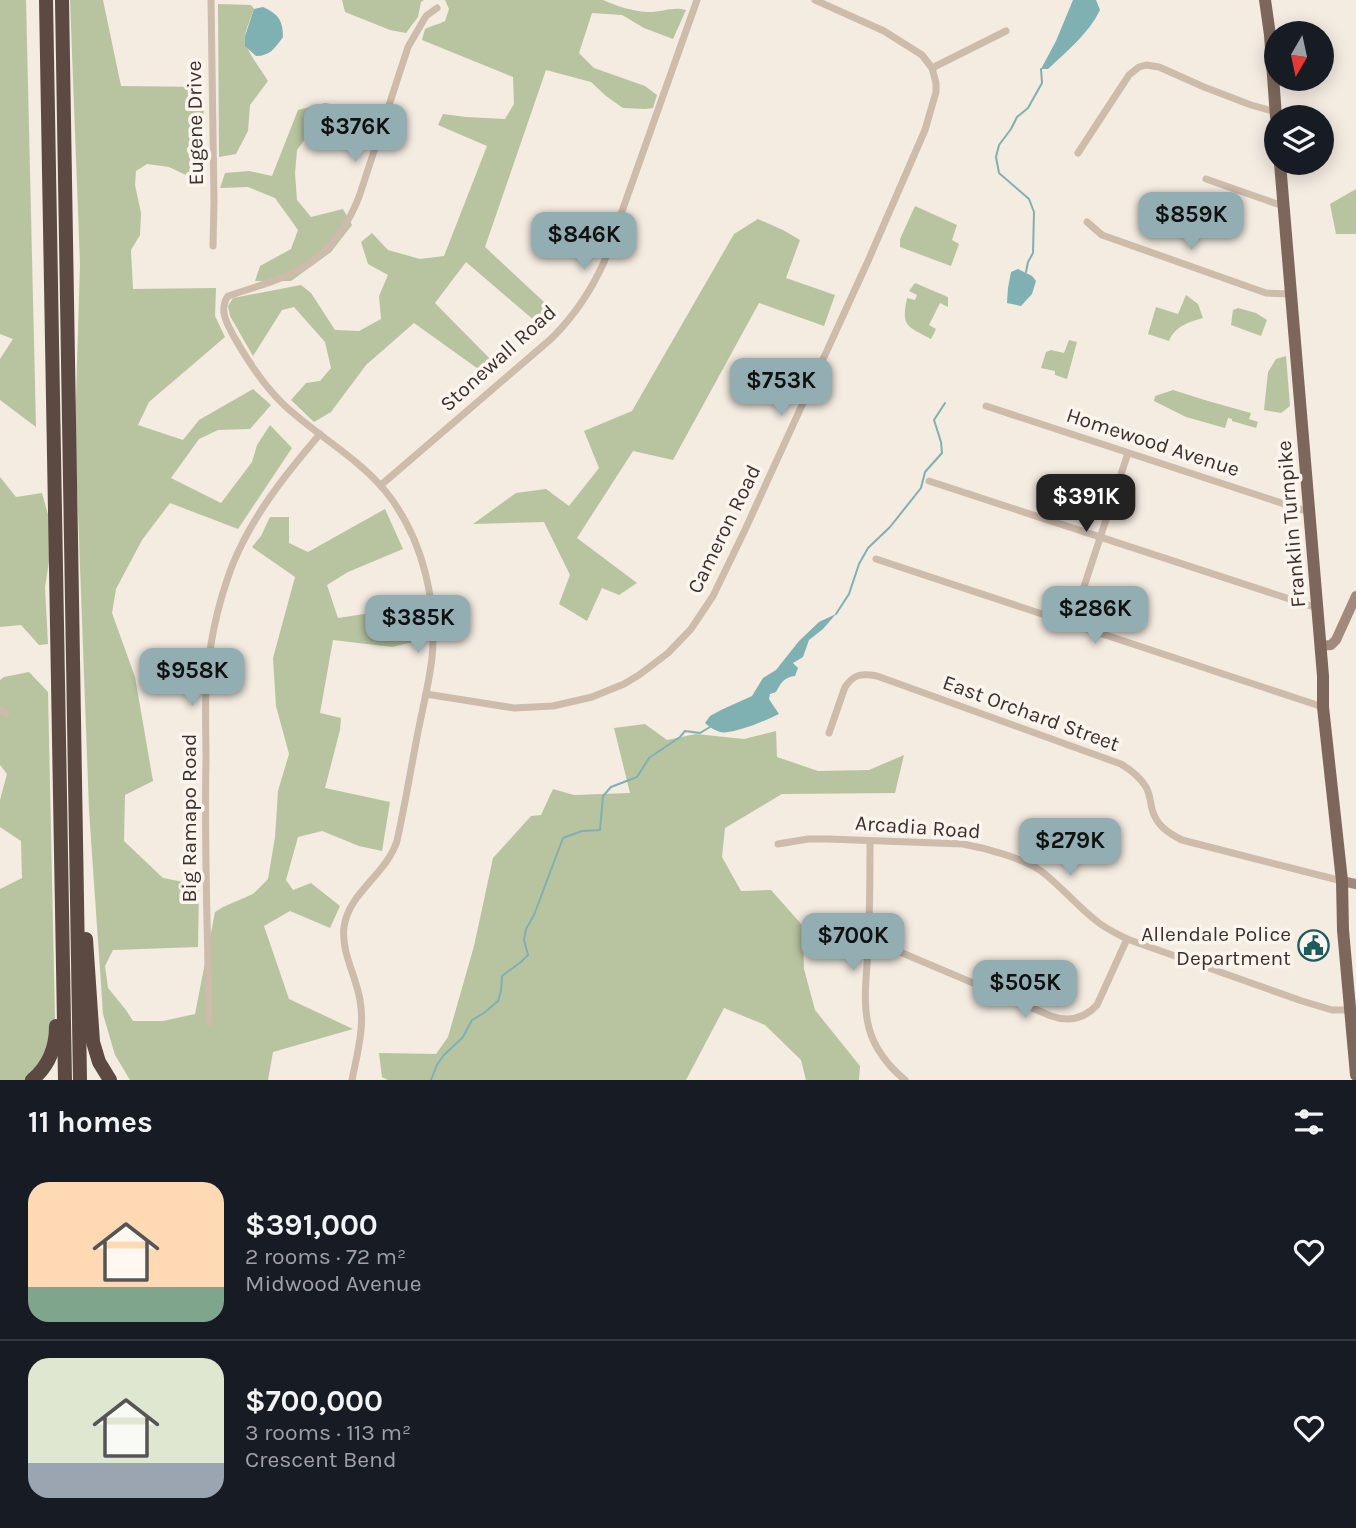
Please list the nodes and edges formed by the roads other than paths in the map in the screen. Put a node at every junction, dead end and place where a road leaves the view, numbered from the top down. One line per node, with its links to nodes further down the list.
1 (46, 0): 41 (highway)
2 (62, 0): 34 (highway)
3 (211, 0): 17 (street, Eugene Drive)
4 (697, 0): 23 (street, Stonewall Road)
5 (816, 0): 9 (street)
6 (1265, 0): 10 (main road)
7 (437, 8): 20 (street)
8 (1006, 31): 9 (street)
9 (932, 68): 31 (street, Cameron Road)
10 (1275, 105)
11 (1264, 110): 12 (street)
12 (1078, 153)
13 (1281, 175): 15 (main road, Franklin Turnpike)
14 (1206, 179): 15 (street)
15 (1283, 206): 18 (main road, Franklin Turnpike)
16 (1087, 222): 18 (street)
17 (213, 246)
18 (1290, 294): 24 (main road, Franklin Turnpike)
19 (986, 406): 21 (street, Homewood Avenue)
20 (320, 434): 23 (street); 43 (street, Big Ramapo Road)
21 (1128, 453): 24 (street, Homewood Avenue); 25 (street)
22 (929, 481): 25 (street)
23 (380, 485): 31 (street)
24 (1309, 512): 28 (main road, Franklin Turnpike)
25 (1100, 537): 28 (street); 29 (street)
26 (876, 559): 29 (street)
27 (1356, 597): 30 (street)
28 (1317, 608): 30 (main road, Franklin Turnpike)
29 (1072, 623): 32 (street)
30 (1320, 646): 32 (main road, Franklin Turnpike)
31 (426, 694): 49 (street)
32 (1324, 707): 37 (main road, Franklin Turnpike)
33 (830, 733): 37 (street, East Orchard Street)
34 (75, 830): 47 (highway); 48 (highway)
35 (870, 841): 36 (street, Arcadia Road); 39 (street, Arcadia Road); 40 (street)
36 (778, 844)
37 (1342, 881): 38 (street); 42 (main road, Franklin Turnpike)
38 (1356, 884)
39 (1127, 939): 40 (street); 42 (street, Arcadia Road)
40 (868, 950): 50 (street)
41 (63, 958): 45 (highway); 46 (highway)
42 (1351, 1010): 44 (main road, Franklin Turnpike)
43 (209, 1022)
44 (1356, 1075)
45 (32, 1080)
46 (65, 1080)
47 (80, 1080)
48 (110, 1080)
49 (352, 1080)
50 (905, 1080)

